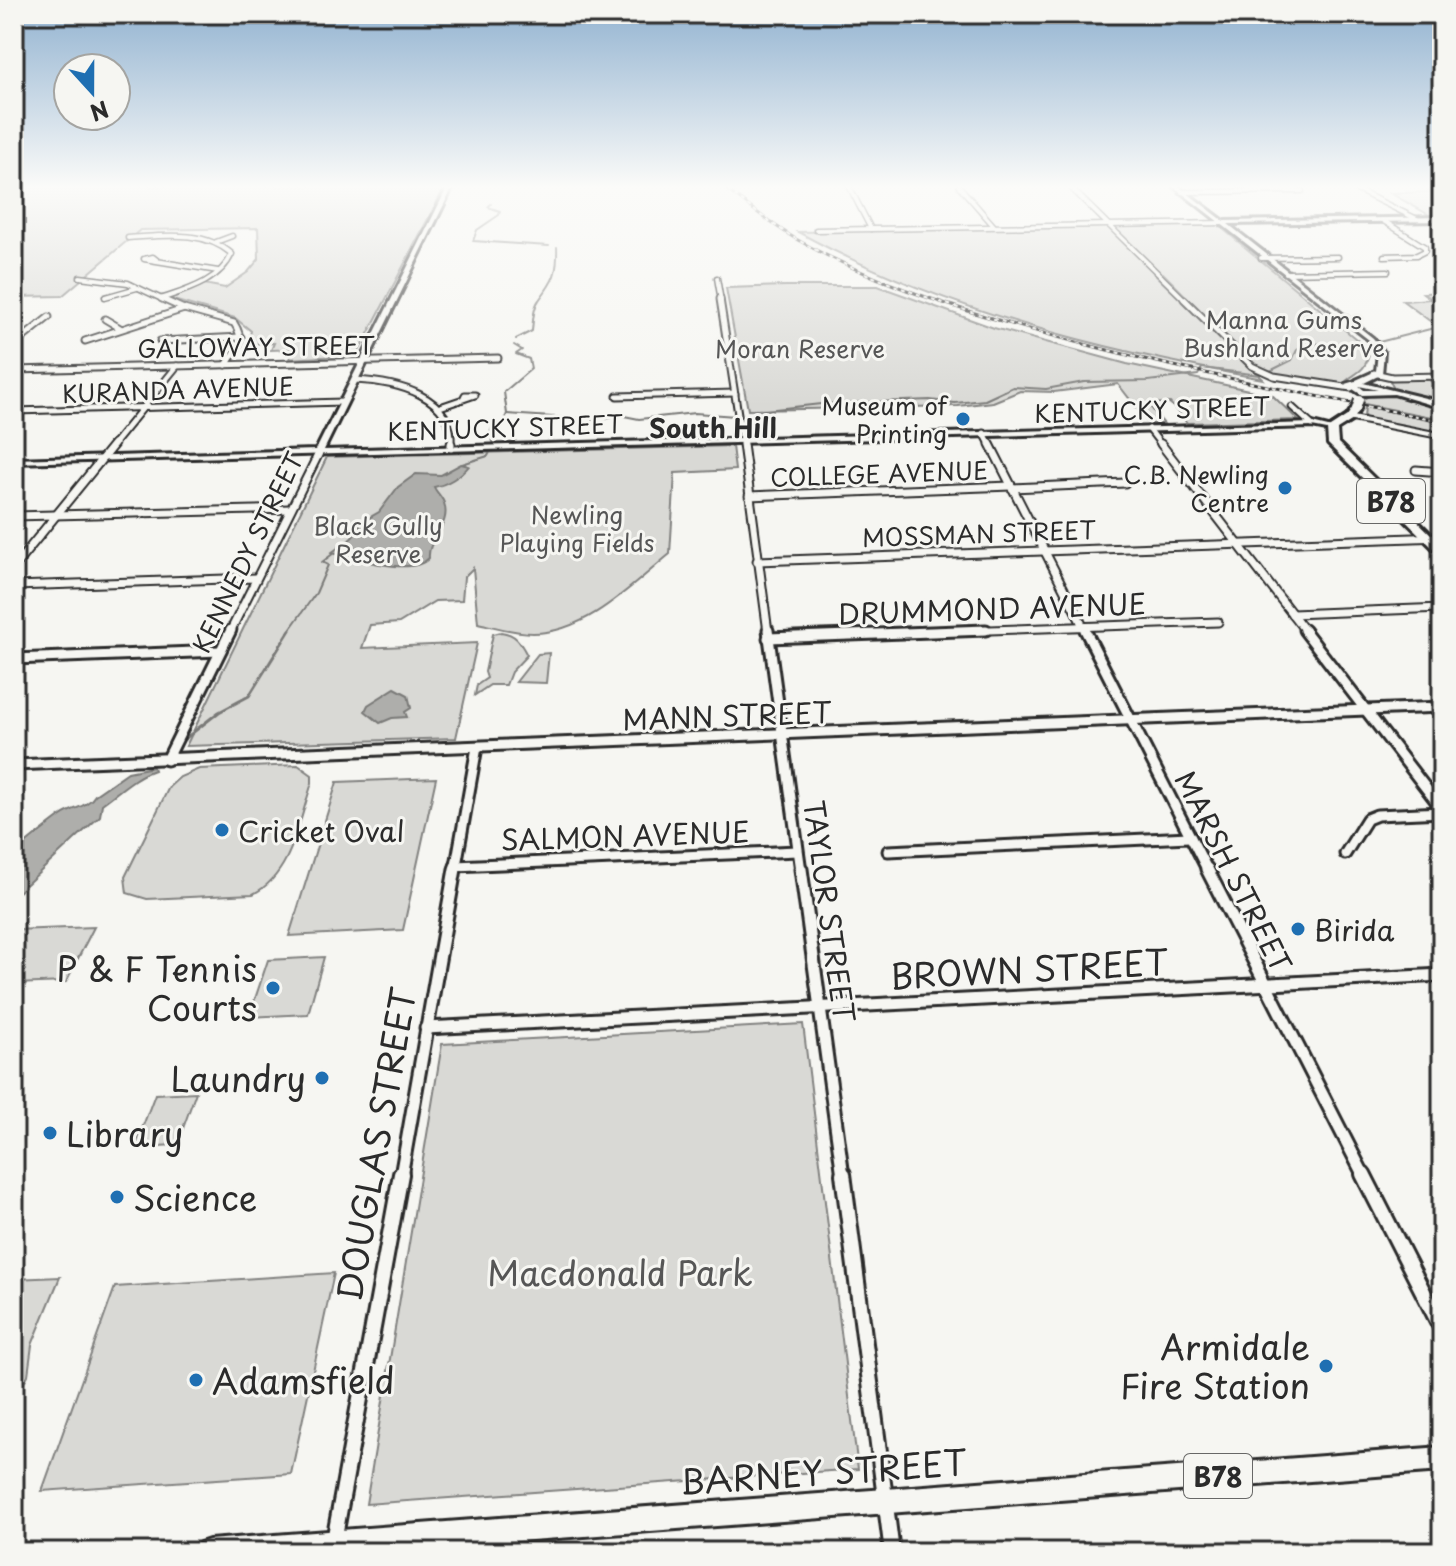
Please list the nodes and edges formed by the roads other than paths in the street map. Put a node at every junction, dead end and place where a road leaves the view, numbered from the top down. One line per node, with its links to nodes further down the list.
1 (231, 259): 7 (street)
2 (415, 259): 24 (street, KENNEDY STREET)
3 (1144, 259): 30 (street)
4 (1265, 259): 30 (street)
5 (1266, 259): 9 (street)
6 (158, 261): 7 (street)
7 (218, 271): 14 (street)
8 (1388, 271): 9 (street)
9 (1286, 273): 30 (street)
10 (80, 277): 12 (street)
11 (717, 278): 31 (street, TAYLOR STREET)
12 (137, 288): 13 (street); 14 (street)
13 (105, 297)
14 (161, 299): 15 (street)
15 (184, 309): 18 (street); 19 (street)
16 (49, 317): 22 (street)
17 (105, 319): 18 (street)
18 (120, 328): 20 (street)
19 (241, 337): 21 (street); 25 (street)
20 (85, 341)
21 (160, 341)
22 (14, 345)
23 (498, 358): 24 (street, GALLOWAY STREET)
24 (364, 362): 25 (street, GALLOWAY STREET); 29 (street, KENNEDY STREET)
25 (226, 365): 26 (street, GALLOWAY STREET)
26 (177, 366): 27 (street, GALLOWAY STREET); 38 (street)
27 (14, 370)
28 (1442, 376): 30 (street)
29 (355, 380): 34 (street, KENNEDY STREET); 36 (street)
30 (1363, 391): 35 (main road); 42 (main road); 44 (street)
31 (735, 393): 32 (street); 45 (street, TAYLOR STREET)
32 (617, 396)
33 (463, 399): 36 (street)
34 (343, 402): 38 (street, KURANDA AVENUE); 47 (street, KENNEDY STREET)
35 (1442, 405)
36 (440, 407): 46 (street)
37 (1292, 407): 40 (street)
38 (143, 408): 39 (street, KURANDA AVENUE); 48 (street)
39 (14, 411)
40 (1312, 425): 41 (street, KENTUCKY STREET); 42 (street, KENTUCKY STREET)
41 (1149, 429): 43 (street, KENTUCKY STREET); 60 (street)
42 (1332, 429): 58 (main road, B78)
43 (984, 433): 45 (street, KENTUCKY STREET); 53 (street, MARSH STREET)
44 (1442, 436)
45 (741, 440): 46 (street, KENTUCKY STREET); 54 (street, TAYLOR STREET)
46 (451, 448): 47 (street, KENTUCKY STREET)
47 (319, 453): 48 (street, KENTUCKY STREET); 55 (street, KENNEDY STREET)
48 (102, 458): 49 (street, KENTUCKY STREET); 56 (street)
49 (14, 461)
50 (1416, 470): 51 (street)
51 (1442, 472)
52 (1125, 483): 53 (street, COLLEGE AVENUE)
53 (1011, 487): 54 (street, COLLEGE AVENUE); 61 (street, MARSH STREET)
54 (749, 496): 63 (street, TAYLOR STREET)
55 (290, 509): 56 (street); 65 (street, KENNEDY STREET)
56 (56, 515): 57 (street); 64 (street)
57 (14, 516)
58 (1428, 537): 59 (street, MOSSMAN STREET); 60 (street, MOSSMAN STREET); 62 (main road, B78)
59 (1442, 537)
60 (1238, 544): 61 (street, MOSSMAN STREET); 68 (street)
61 (1043, 551): 63 (street, MOSSMAN STREET); 70 (street, MARSH STREET)
62 (1442, 551)
63 (757, 561): 71 (street, TAYLOR STREET)
64 (14, 567)
65 (256, 578): 66 (street); 72 (street, KENNEDY STREET)
66 (14, 586)
67 (1442, 608): 68 (street)
68 (1292, 614): 75 (street)
69 (1218, 622): 70 (street, DRUMMOND AVENUE)
70 (1082, 626): 71 (street, DRUMMOND AVENUE); 76 (street, MARSH STREET)
71 (768, 638): 77 (street, TAYLOR STREET)
72 (220, 651): 73 (street); 79 (street, KENNEDY STREET)
73 (14, 659)
74 (1442, 707): 75 (street, MANN STREET)
75 (1365, 710): 76 (street, MANN STREET); 81 (street)
76 (1131, 720): 77 (street, MANN STREET); 82 (street, MARSH STREET)
77 (782, 735): 78 (street, MANN STREET); 83 (street, TAYLOR STREET)
78 (477, 747): 79 (street, MANN STREET); 86 (street, DOUGLAS STREET)
79 (167, 760): 80 (street, MANN STREET)
80 (14, 765)
81 (1442, 811): 85 (street)
82 (1189, 837): 84 (street); 88 (street, MARSH STREET)
83 (797, 851): 86 (street, SALMON AVENUE); 89 (street, TAYLOR STREET)
84 (888, 851)
85 (1345, 854)
86 (455, 866): 90 (street, DOUGLAS STREET)
87 (1442, 975): 88 (street, BROWN STREET)
88 (1264, 984): 89 (street, BROWN STREET); 91 (street, MARSH STREET)
89 (819, 1007): 90 (street, BROWN STREET); 93 (street, TAYLOR STREET)
90 (426, 1028): 94 (street, DOUGLAS STREET)
91 (1442, 1329)
92 (1442, 1459): 93 (main road, BARNEY STREET / B78)
93 (886, 1501): 94 (main road, BARNEY STREET / B78); 96 (street, TAYLOR STREET)
94 (333, 1547): 95 (main road, BARNEY STREET / B78)
95 (209, 1552)
96 (892, 1552)

